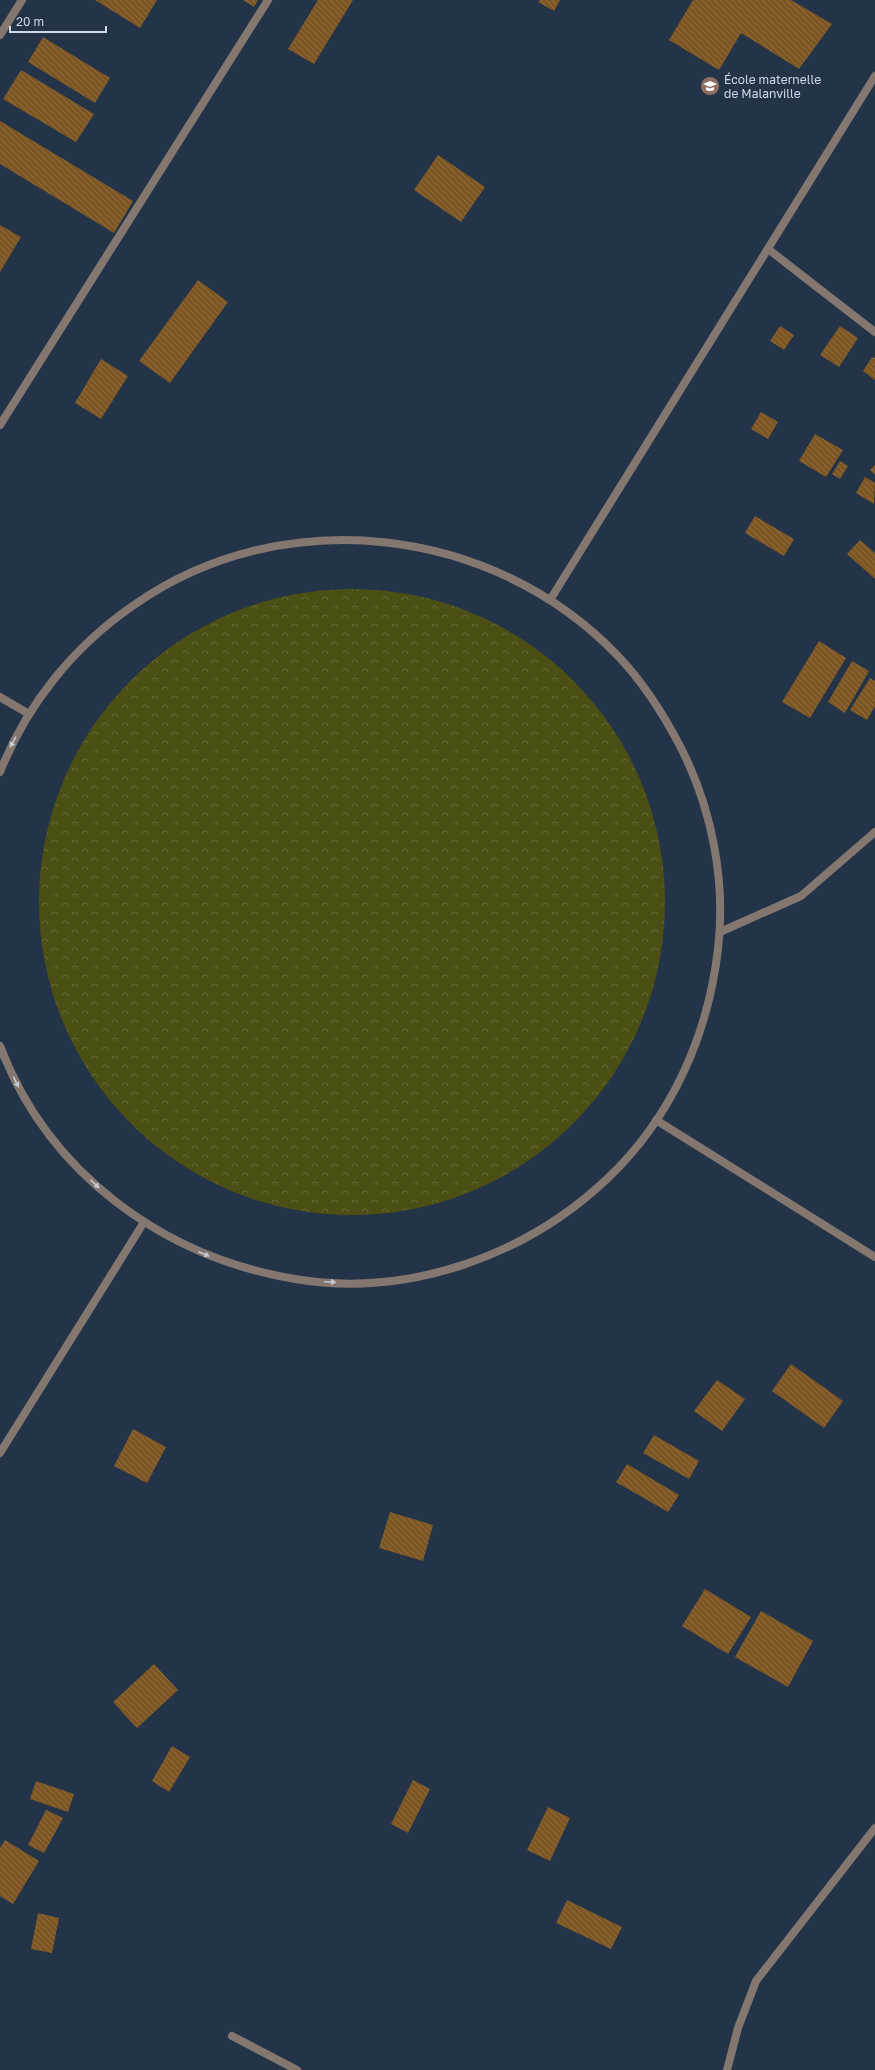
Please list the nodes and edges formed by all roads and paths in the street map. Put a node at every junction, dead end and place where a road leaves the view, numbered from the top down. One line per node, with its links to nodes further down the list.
1 (22, 0): 3 (street)
2 (268, 0): 7 (street)
3 (0, 35)
4 (875, 76): 5 (street)
5 (768, 249): 6 (street); 8 (street)
6 (875, 332)
7 (0, 425)
8 (550, 600): 10 (street); 13 (street)
9 (0, 696): 10 (street)
10 (29, 714): 11 (street, one-way to 11)
11 (0, 772)
12 (875, 832): 13 (street)
13 (720, 932): 15 (street)
14 (0, 1046): 16 (street, one-way to 16)
15 (656, 1120): 16 (street, one-way to 15); 17 (street)
16 (144, 1222): 18 (street)
17 (875, 1257)
18 (0, 1453)
19 (875, 1828): 22 (street)
20 (232, 2036): 21 (street)
21 (297, 2070)
22 (727, 2070)

